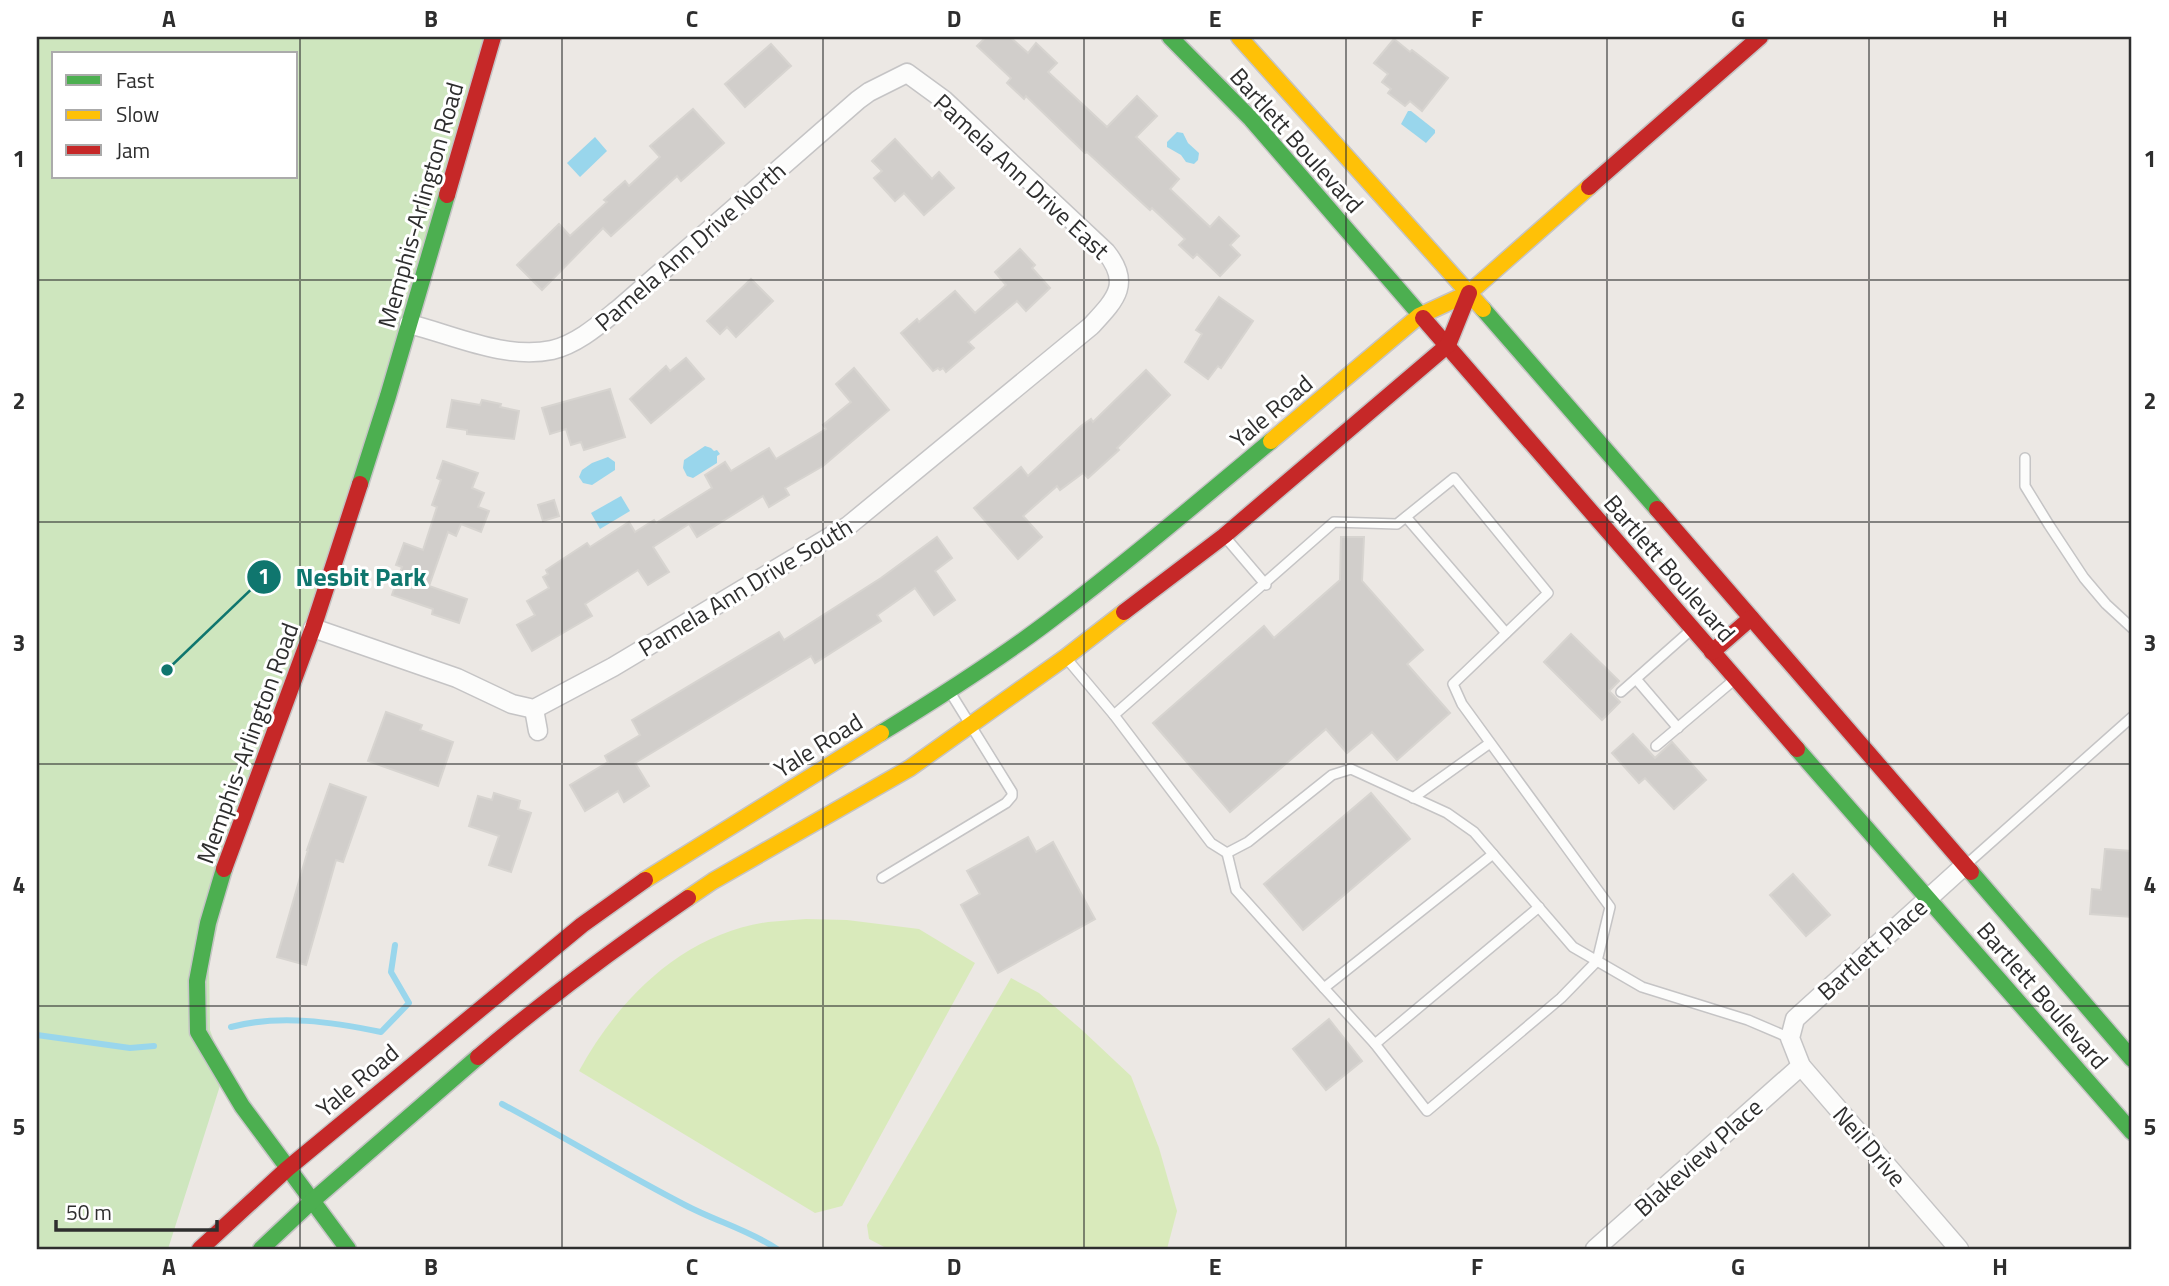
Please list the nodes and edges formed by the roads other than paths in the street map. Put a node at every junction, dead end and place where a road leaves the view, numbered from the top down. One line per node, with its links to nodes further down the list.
1 (494, 37): 9 (main road, Memphis-Arlington Road)
2 (1170, 37): 8 (main road, Bartlett Boulevard)
3 (1238, 37): 7 (main road, Bartlett Boulevard)
4 (1760, 37): 7 (main road, Yale Road)
5 (907, 73): 6 (street, Pamela Ann Drive East); 9 (street, Pamela Ann Drive North)
6 (1119, 290): 26 (street, Pamela Ann Drive South)
7 (1469, 293): 8 (main road, Yale Road); 10 (main road, Yale Road); 15 (main road, Bartlett Boulevard)
8 (1419, 316): 10 (main road, Bartlett Boulevard); 24 (main road, Yale Road)
9 (409, 324): 16 (main road, Memphis-Arlington Road)
10 (1448, 345): 13 (main road, Yale Road); 17 (main road, Bartlett Boulevard)
11 (2025, 458): 18 (lane)
12 (1406, 517): 14 (lane); 19 (lane); 19 (lane)
13 (1224, 536): 14 (lane); 21 (main road, Yale Road)
14 (1266, 585): 27 (lane)
15 (1751, 618): 20 (main road); 37 (main road, Bartlett Boulevard)
16 (313, 628): 26 (street); 48 (main road, Memphis-Arlington Road)
17 (1692, 628): 20 (main road, Bartlett Boulevard); 23 (lane)
18 (2132, 628)
19 (1506, 633): 32 (lane)
20 (1713, 652): 22 (main road, Bartlett Boulevard)
21 (1066, 657): 27 (lane); 29 (main road, Yale Road)
22 (1736, 678): 30 (lane); 39 (main road, Bartlett Boulevard)
23 (1636, 679): 25 (lane); 30 (lane)
24 (949, 691): 29 (lane); 48 (main road, Yale Road)
25 (1621, 692)
26 (534, 709): 31 (street)
27 (1114, 715): 35 (lane)
28 (2132, 717): 37 (lane)
29 (971, 725): 38 (lane); 49 (main road, Yale Road)
30 (1678, 728): 33 (lane)
31 (538, 731)
32 (1490, 743): 34 (lane); 41 (lane)
33 (1656, 746)
34 (1413, 798): 35 (lane); 36 (lane)
35 (1227, 853): 42 (lane)
36 (1493, 854): 40 (lane); 42 (lane)
37 (1964, 866): 39 (street, Bartlett Place); 45 (main road, Bartlett Boulevard)
38 (882, 878)
39 (1929, 898): 43 (street, Bartlett Place); 47 (main road, Bartlett Boulevard)
40 (1539, 907): 41 (lane); 44 (lane)
41 (1597, 961): 43 (lane); 44 (lane)
42 (1324, 988): 44 (lane)
43 (1790, 1038): 46 (street, Neil Drive)
44 (1375, 1044)
45 (2132, 1059)
46 (1801, 1066): 53 (street, Blakeview Place); 54 (street, Neil Drive)
47 (2132, 1132)
48 (287, 1168): 49 (main road, Memphis-Arlington Road); 50 (main road, Yale Road)
49 (311, 1202): 51 (main road, Yale Road); 52 (main road, Memphis-Arlington Road)
50 (200, 1249)
51 (261, 1249)
52 (348, 1249)
53 (1595, 1249)
54 (1959, 1249)

